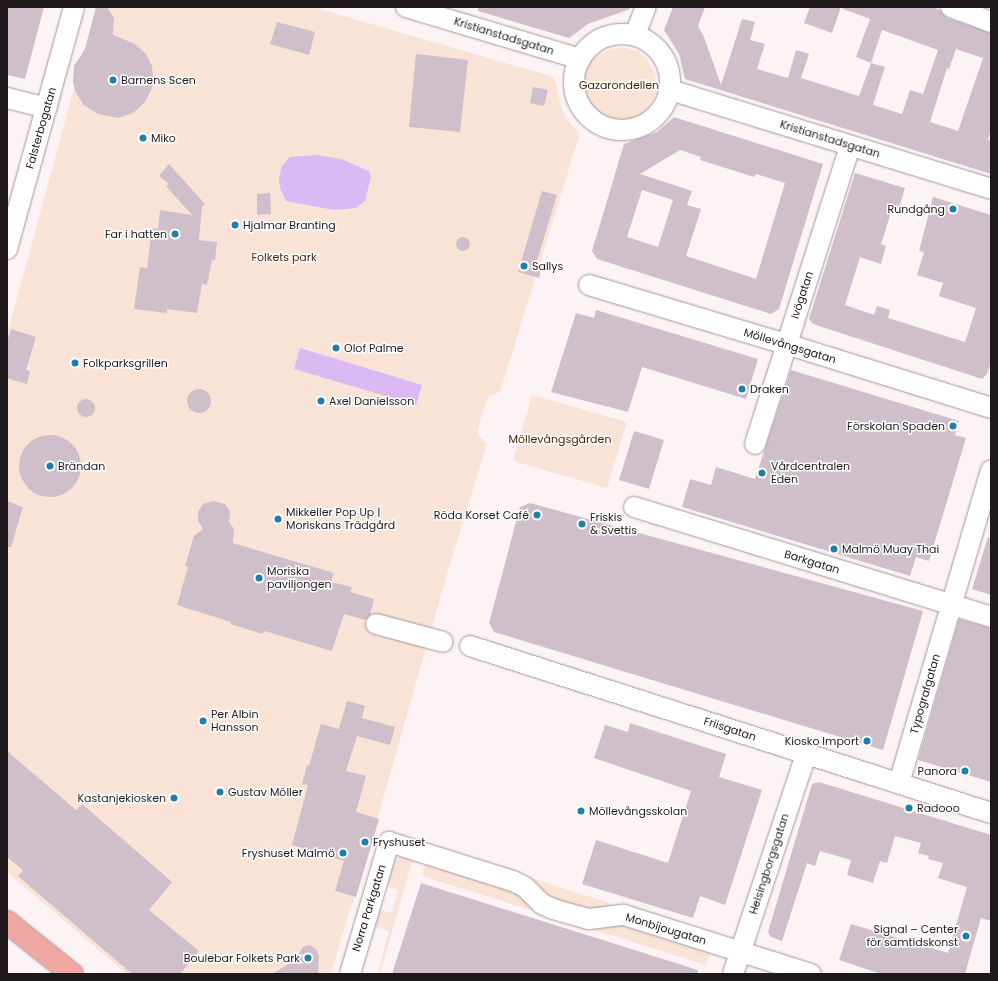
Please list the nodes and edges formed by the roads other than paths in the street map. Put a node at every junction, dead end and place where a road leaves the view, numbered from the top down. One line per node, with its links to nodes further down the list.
1 (74, 7): 10 (street, Falsterbogatan)
2 (406, 7): 7 (street, Kristianstadsgatan)
3 (646, 7): 6 (street)
4 (951, 7): 5 (street)
5 (991, 22)
6 (635, 35): 7 (street); 8 (street)
7 (580, 59): 8 (street)
8 (670, 90): 11 (street, Kristianstadsgatan)
9 (7, 98): 10 (street)
10 (47, 108): 13 (street, Falsterbogatan)
11 (850, 146): 12 (street, Kristianstadsgatan); 15 (street, Ivögatan)
12 (991, 189)
13 (7, 249)
14 (589, 285): 15 (street, Möllevångsgatan)
15 (786, 344): 16 (street, Möllevångsgatan); 17 (street, Ivögatan)
16 (991, 408)
17 (755, 444)
18 (991, 470): 20 (street, Typografgatan)
19 (634, 507): 20 (street, Barkgatan)
20 (952, 605): 21 (street, Barkgatan); 26 (street, Typografgatan)
21 (991, 617)
22 (376, 624): 23 (street)
23 (443, 642)
24 (470, 646): 25 (street, Friisgatan)
25 (806, 754): 26 (street, Friisgatan); 30 (street, Helsingborgsgatan)
26 (899, 783): 27 (street, Friisgatan)
27 (991, 813)
28 (389, 842): 30 (street, Monbijougatan); 32 (street, Norra Parkgatan)
29 (7, 922): 31 (main road)
30 (740, 952): 33 (street, Helsingborgsgatan); 34 (street, Monbijougatan)
31 (72, 974)
32 (350, 974)
33 (733, 974)
34 (811, 974)

